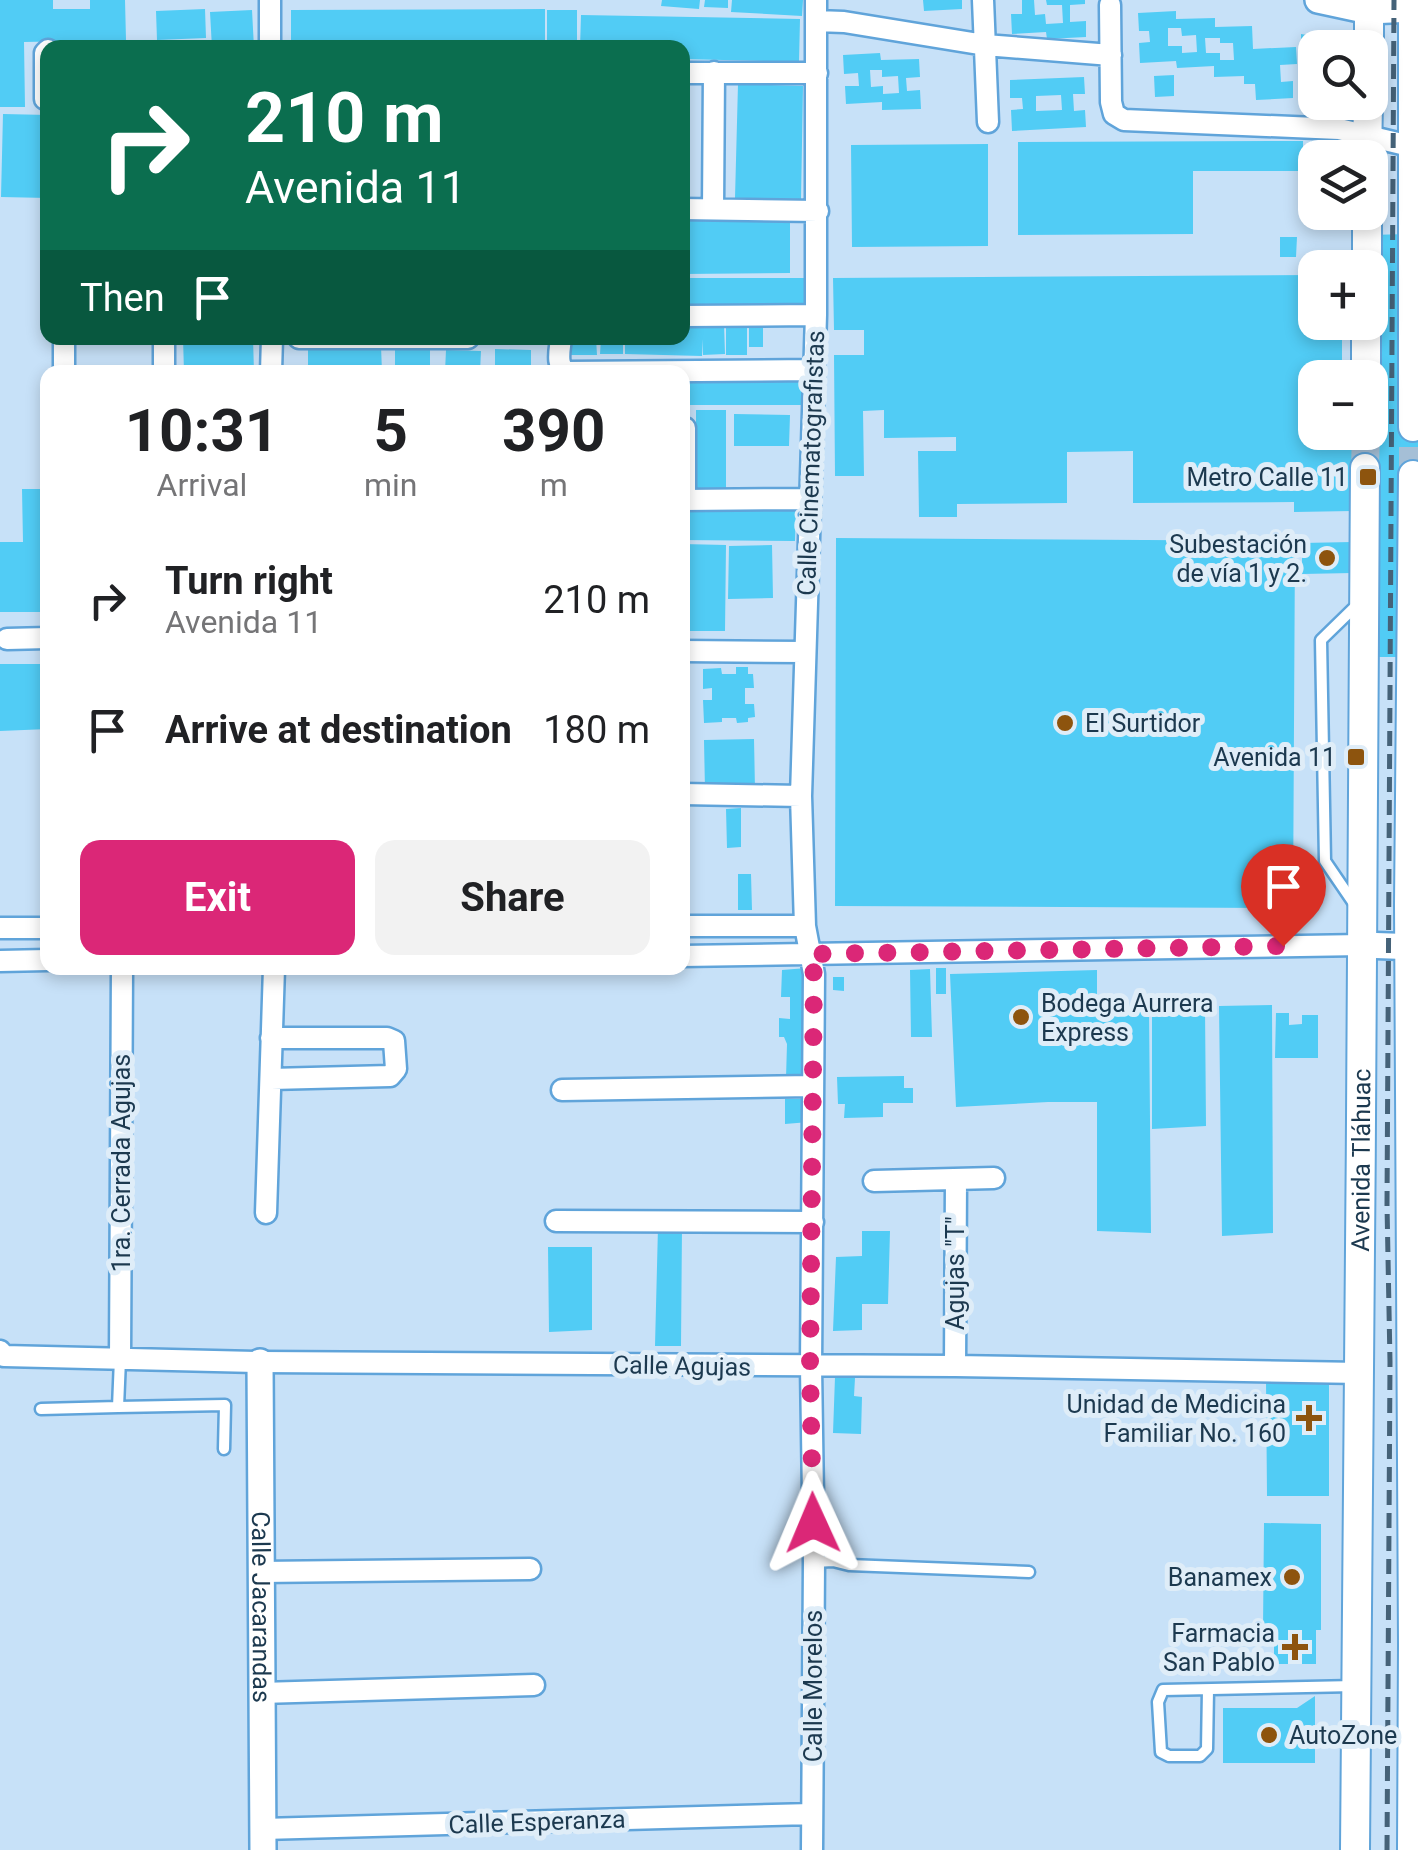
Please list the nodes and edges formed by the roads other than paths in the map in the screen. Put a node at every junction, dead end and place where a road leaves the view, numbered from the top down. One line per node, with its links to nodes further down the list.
1 (270, 0): 8 (street)
2 (983, 0): 9 (street)
3 (1318, 0): 6 (street)
4 (1413, 5): 6 (street); 17 (main road)
5 (1110, 6): 10 (street)
6 (1369, 6)
7 (816, 10): 9 (street); 13 (street, Calle Cinematografistas)
8 (270, 40)
9 (985, 45): 10 (street); 14 (street)
10 (1111, 56): 15 (street)
11 (714, 72): 12 (street); 13 (street); 20 (street)
12 (690, 73)
13 (817, 73): 21 (street, Calle Cinematografistas)
14 (988, 122)
15 (1355, 140)
16 (1388, 147): 17 (street)
17 (1416, 147): 18 (main road)
18 (1416, 198): 22 (main road)
19 (690, 209): 20 (street)
20 (713, 209): 21 (street)
21 (818, 211): 23 (street, Calle Cinematografistas)
22 (1416, 253): 25 (main road)
23 (816, 315): 24 (street); 26 (street, Calle Cinematografistas)
24 (690, 316)
25 (1416, 351): 28 (main road)
26 (814, 370): 27 (street); 31 (street, Calle Cinematografistas)
27 (690, 371)
28 (1413, 426)
29 (1366, 468): 33 (main road, Avenida Tláhuac)
30 (1412, 475): 34 (main road, Avenida Tláhuac)
31 (809, 498): 32 (street); 38 (street, Calle Cinematografistas)
32 (690, 500)
33 (1364, 598): 44 (main road, Avenida Tláhuac); 44 (lane)
34 (1415, 631): 39 (main road, Avenida Tláhuac)
35 (40, 638): 36 (street)
36 (8, 639)
37 (690, 651): 38 (street)
38 (806, 652): 42 (street, Calle Cinematografistas)
39 (1415, 675): 40 (main road, Avenida Tláhuac)
40 (1415, 758): 43 (main road, Avenida Tláhuac)
41 (690, 794): 42 (street)
42 (801, 796): 46 (street, Calle Cinematografistas)
43 (1414, 879): 50 (main road, Avenida Tláhuac)
44 (1361, 914): 49 (main road, Avenida Tláhuac)
45 (690, 926): 46 (street)
46 (804, 926): 51 (street, Calle Morelos)
47 (0, 928): 48 (street)
48 (40, 928)
49 (1362, 945): 50 (street); 51 (street); 77 (main road, Avenida Tláhuac)
50 (1414, 947): 57 (main road, Avenida Tláhuac)
51 (809, 954): 52 (street); 61 (street, Calle Morelos)
52 (690, 956)
53 (40, 960): 54 (street)
54 (0, 961)
55 (122, 975): 73 (street, 1ra. Cerrada Agujas)
56 (274, 975): 58 (street)
57 (1414, 997): 59 (main road, Avenida Tláhuac)
58 (271, 1038): 60 (street); 60 (street)
59 (1414, 1060): 66 (main road, Avenida Tláhuac)
60 (270, 1079): 67 (street)
61 (812, 1086): 62 (street); 69 (street, Calle Morelos)
62 (562, 1090)
63 (994, 1178): 64 (street)
64 (956, 1179): 65 (street); 75 (street, Agujas "T")
65 (874, 1181)
66 (1414, 1210): 70 (main road, Avenida Tláhuac)
67 (266, 1212)
68 (556, 1220): 69 (street)
69 (813, 1222): 76 (street, Calle Morelos)
70 (1414, 1260): 71 (main road, Avenida Tláhuac)
71 (1415, 1343): 93 (main road, Avenida Tláhuac)
72 (2, 1354): 73 (street, Calle Agujas)
73 (120, 1359): 74 (street, Calle Agujas); 78 (lane)
74 (260, 1362): 76 (street, Calle Agujas); 83 (street, Calle Jacarandas)
75 (955, 1366): 76 (street, Calle Agujas); 77 (street, Calle Agujas)
76 (810, 1367): 81 (street, Calle Morelos)
77 (1360, 1373): 86 (main road, Avenida Tláhuac)
78 (118, 1407): 79 (lane); 80 (lane)
79 (41, 1409)
80 (224, 1449)
81 (814, 1562): 84 (lane); 89 (street, Calle Morelos)
82 (530, 1569): 83 (street)
83 (260, 1572): 88 (street, Calle Jacarandas)
84 (1029, 1572)
85 (534, 1686): 88 (street)
86 (1357, 1686): 87 (lane); 92 (main road, Avenida Tláhuac)
87 (1208, 1690): 87 (lane)
88 (262, 1693): 90 (street, Calle Jacarandas)
89 (812, 1814): 90 (street, Calle Esperanza); 91 (street, Calle Morelos)
90 (263, 1840)
91 (812, 1850)
92 (1355, 1850)
93 (1412, 1850)

